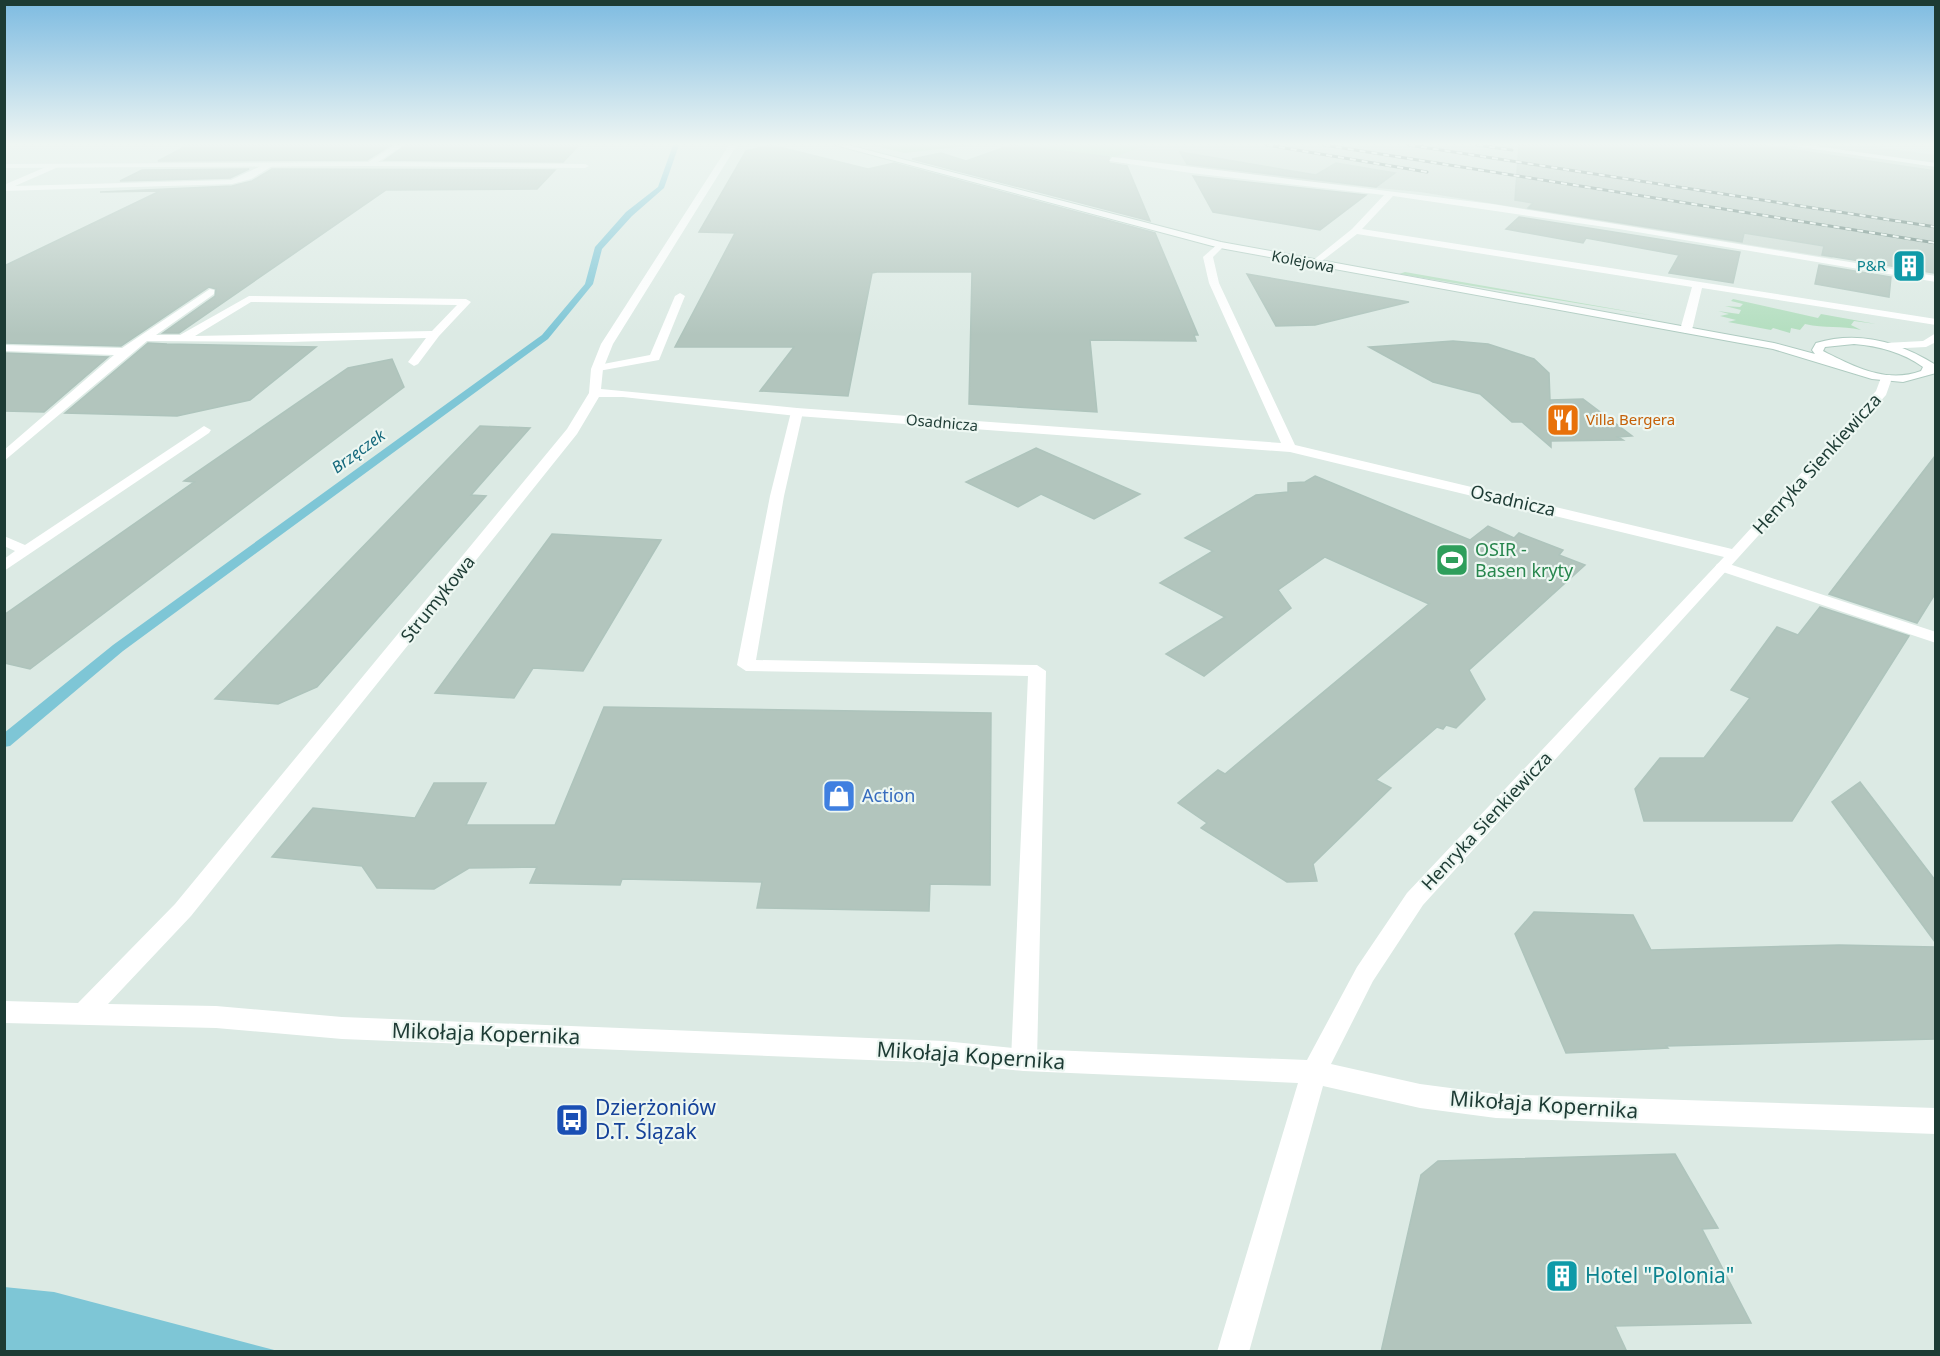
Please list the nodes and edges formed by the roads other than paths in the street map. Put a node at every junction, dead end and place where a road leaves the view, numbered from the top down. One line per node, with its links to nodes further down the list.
1 (693, 208): 25 (street, Strumykowa)
2 (1080, 208): 6 (street, Kolejowa)
3 (1376, 208): 5 (street)
4 (1493, 208): 8 (street)
5 (1354, 231): 7 (street); 9 (street)
6 (1220, 245): 7 (street, Kolejowa); 31 (street)
7 (1314, 264): 13 (street, Kolejowa)
8 (1935, 279)
9 (1698, 285): 12 (street); 13 (street)
10 (210, 292): 16 (street)
11 (680, 296): 25 (street)
12 (1935, 322)
13 (1686, 330): 18 (street, Kolejowa)
14 (435, 334): 17 (street); 17 (street); 23 (street)
15 (1935, 336): 19 (street)
16 (144, 338): 17 (street); 22 (street)
17 (182, 339)
18 (1774, 346): 21 (street, Kolejowa); 24 (street, Kolejowa)
19 (1885, 346): 21 (street); 26 (street)
20 (4, 348): 22 (street)
21 (1818, 350): 24 (street)
22 (124, 352): 32 (street)
23 (414, 362)
24 (1830, 362): 27 (street, Kolejowa)
25 (597, 369): 28 (street, Strumykowa)
26 (1930, 373): 27 (street, Kolejowa)
27 (1886, 378): 35 (street, Henryka Sienkiewicza)
28 (595, 393): 29 (street, Osadnicza); 39 (street, Strumykowa)
29 (796, 412): 31 (street, Osadnicza); 40 (street)
30 (204, 430): 34 (street)
31 (1290, 448): 35 (street, Osadnicza)
32 (4, 457)
33 (4, 540): 34 (street)
34 (26, 551): 36 (street)
35 (1729, 561): 37 (street, Osadnicza); 41 (street, Henryka Sienkiewicza)
36 (4, 566)
37 (1935, 638)
38 (4, 1012): 39 (street, Mikołaja Kopernika)
39 (83, 1014): 40 (street, Mikołaja Kopernika)
40 (1024, 1060): 41 (street, Mikołaja Kopernika)
41 (1314, 1072): 42 (street, Mikołaja Kopernika); 43 (street, Henryka Sienkiewicza)
42 (1935, 1120)
43 (1233, 1352)

